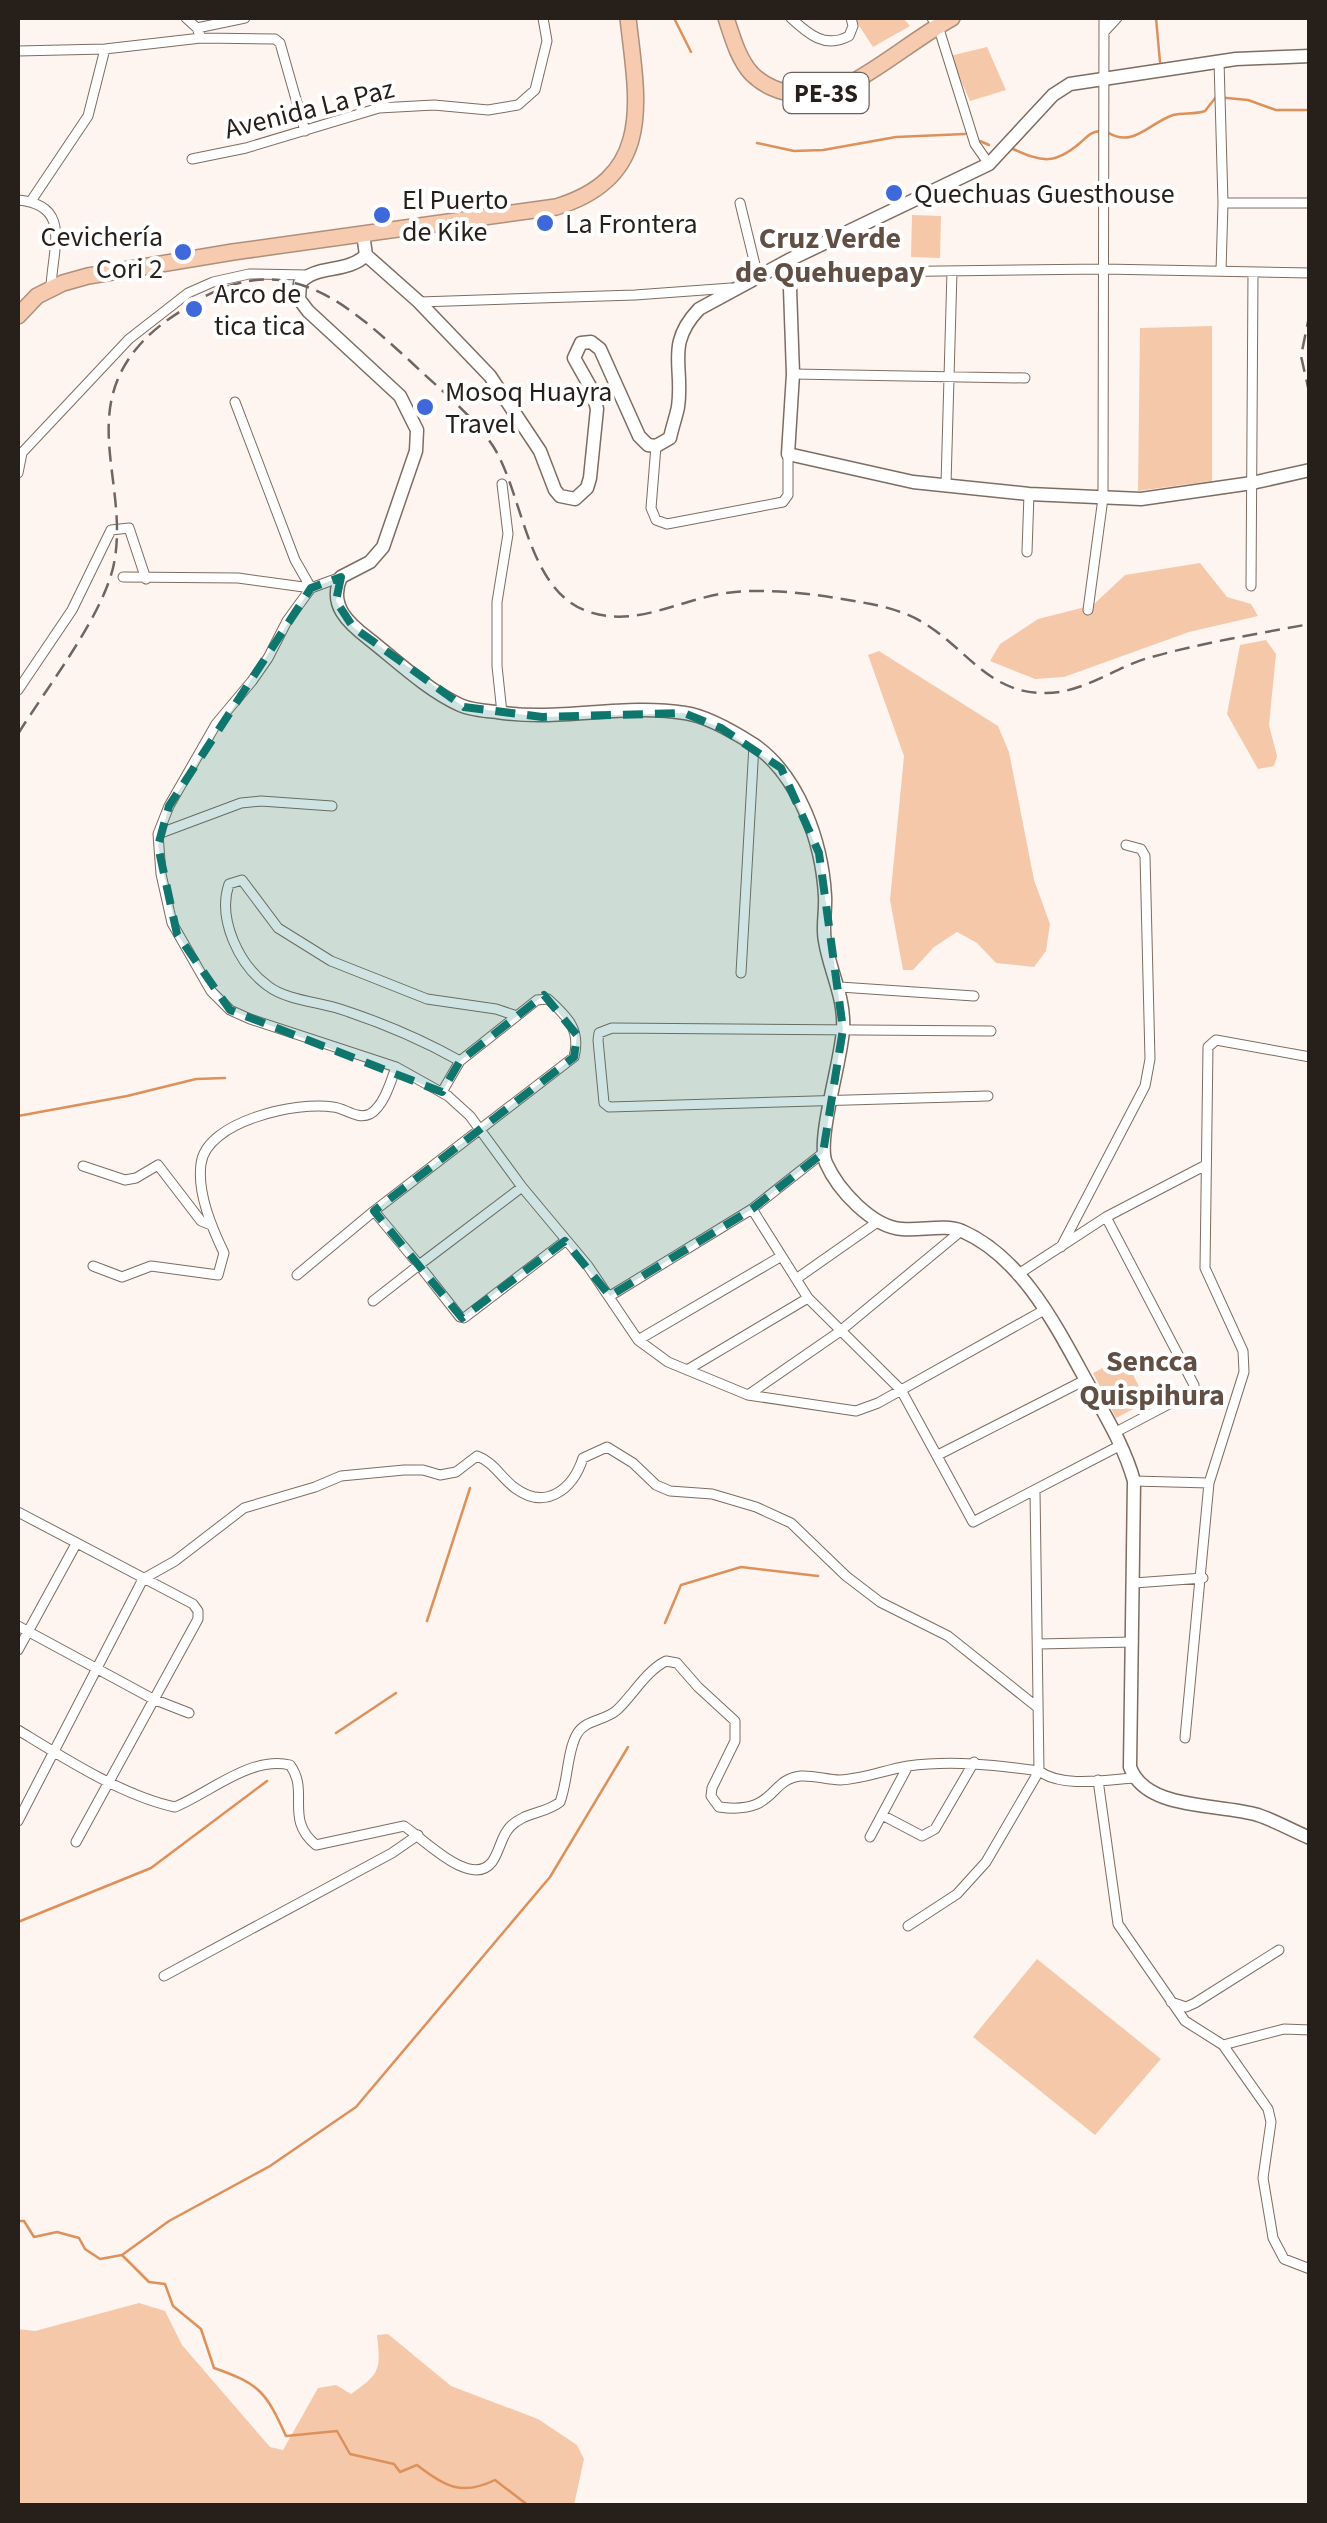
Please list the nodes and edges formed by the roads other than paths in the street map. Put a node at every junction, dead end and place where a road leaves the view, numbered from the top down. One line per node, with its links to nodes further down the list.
1 (186, 18): 11 (street)
2 (245, 18): 11 (street)
3 (542, 18): 18 (street, Avenida La Paz)
4 (628, 18): 26 (highway)
5 (726, 18): 10 (highway, PE-3S)
6 (791, 18): 7 (street)
7 (851, 18)
8 (1104, 18): 12 (street)
9 (1117, 18): 12 (street)
10 (941, 20): 20 (street)
11 (199, 33): 13 (street); 18 (street)
12 (1102, 34): 17 (street)
13 (105, 49): 14 (street); 22 (street)
14 (18, 50)
15 (1310, 56): 16 (main road)
16 (1219, 62): 17 (main road); 25 (street)
17 (1103, 78): 20 (main road); 29 (street)
18 (305, 131): 19 (street, Avenida La Paz)
19 (192, 159)
20 (989, 164): 28 (main road)
21 (18, 200): 22 (street)
22 (31, 202): 36 (street)
23 (1310, 202): 25 (street)
24 (740, 203): 35 (street)
25 (1223, 203): 31 (street)
26 (364, 234): 27 (main road); 36 (highway)
27 (366, 256): 34 (main road); 38 (main road)
28 (789, 266): 30 (street); 35 (main road); 40 (main road)
29 (1103, 269): 30 (street); 31 (street); 53 (street)
30 (952, 271): 41 (street)
31 (1221, 271): 32 (street)
32 (1253, 273): 33 (street); 49 (street)
33 (1310, 273)
34 (308, 275): 46 (street); 56 (main road)
35 (758, 277): 37 (main road)
36 (51, 288): 39 (highway)
37 (739, 288): 38 (street); 44 (main road)
38 (419, 302): 44 (main road)
39 (18, 316)
40 (792, 374): 41 (street); 45 (main road)
41 (950, 378): 42 (street); 51 (street)
42 (1025, 378)
43 (234, 402): 59 (street)
44 (656, 446): 45 (street)
45 (788, 454): 51 (main road)
46 (20, 455): 48 (street)
47 (1310, 470): 49 (main road)
48 (18, 473)
49 (1252, 483): 53 (main road); 58 (street)
50 (502, 484): 63 (street)
51 (946, 484): 52 (main road)
52 (1029, 494): 53 (main road); 54 (street)
53 (1103, 498): 60 (street)
54 (1027, 552)
55 (123, 577): 57 (street)
56 (340, 577): 59 (street); 63 (main road)
57 (146, 579): 59 (street); 61 (street)
58 (1252, 586)
59 (311, 588): 66 (street)
60 (1088, 610)
61 (22, 676): 62 (street)
62 (18, 690)
63 (502, 713): 64 (main road)
64 (754, 745): 68 (street); 69 (main road)
65 (332, 806): 66 (street)
66 (158, 834): 76 (street)
67 (1126, 845): 92 (street)
68 (741, 973)
69 (840, 988): 70 (street); 72 (main road)
70 (974, 996)
71 (514, 1016): 75 (street); 75 (street); 80 (street)
72 (843, 1029): 73 (street); 79 (main road); 79 (street)
73 (991, 1031)
74 (1310, 1057): 83 (street)
75 (460, 1061): 77 (street)
76 (396, 1068): 77 (street); 89 (street)
77 (442, 1092): 80 (street)
78 (988, 1096): 79 (street)
79 (832, 1098): 81 (main road)
80 (481, 1129): 84 (street); 86 (street)
81 (823, 1152): 85 (street); 88 (main road)
82 (83, 1166): 89 (street)
83 (1204, 1166): 87 (street); 112 (street)
84 (522, 1187): 91 (street); 94 (street)
85 (752, 1208): 93 (street); 99 (street)
86 (374, 1212): 94 (street); 96 (street)
87 (1106, 1217): 92 (street); 109 (street)
88 (876, 1223): 90 (main road); 98 (street)
89 (212, 1225): 95 (street)
90 (961, 1230): 97 (main road); 103 (street)
91 (565, 1241): 94 (street); 99 (street)
92 (1062, 1247): 97 (street)
93 (780, 1257): 98 (street); 104 (street)
94 (419, 1265): 101 (street)
95 (93, 1266)
96 (298, 1275)
97 (1017, 1275): 102 (main road)
98 (796, 1279): 100 (street)
99 (610, 1296): 104 (street)
100 (808, 1298): 103 (street); 105 (street)
101 (373, 1301)
102 (1046, 1310): 106 (main road); 107 (street)
103 (840, 1332): 107 (street); 108 (street)
104 (638, 1340): 105 (street)
105 (686, 1370): 108 (street)
106 (1086, 1380): 109 (main road); 110 (street)
107 (901, 1390): 108 (street); 110 (street)
108 (748, 1395)
109 (1118, 1439): 111 (main road); 113 (street)
110 (938, 1455): 113 (street)
111 (1134, 1482): 112 (street); 118 (main road)
112 (1210, 1483): 116 (street)
113 (1035, 1491): 122 (street)
114 (19, 1516): 115 (street)
115 (76, 1544): 117 (street); 120 (street)
116 (1202, 1578): 118 (street); 129 (street)
117 (143, 1579): 124 (street); 125 (street); 126 (street)
118 (1134, 1583): 121 (main road)
119 (18, 1626): 120 (street)
120 (28, 1632): 123 (street); 124 (street)
121 (1134, 1642): 122 (street); 134 (main road)
122 (1038, 1644): 126 (street)
123 (18, 1650)
124 (96, 1669): 125 (street); 130 (street)
125 (154, 1699): 127 (street); 135 (street)
126 (1037, 1707): 133 (street)
127 (188, 1713)
128 (18, 1730): 130 (street)
129 (1185, 1738)
130 (54, 1752): 135 (street); 138 (street)
131 (974, 1762): 132 (street); 133 (street); 137 (street)
132 (908, 1766): 137 (street); 139 (street)
133 (1038, 1770): 136 (street); 143 (street)
134 (1134, 1778): 136 (street); 141 (main road)
135 (108, 1780): 139 (street); 142 (street)
136 (1098, 1780): 146 (street)
137 (882, 1815): 140 (street)
138 (18, 1821)
139 (418, 1835): 145 (street)
140 (870, 1837)
141 (1310, 1838)
142 (76, 1842)
143 (908, 1926)
144 (1279, 1950): 146 (street)
145 (164, 1976)
146 (1168, 2000): 148 (street)
147 (1310, 2030): 148 (street)
148 (1223, 2045): 149 (street)
149 (1310, 2269)

